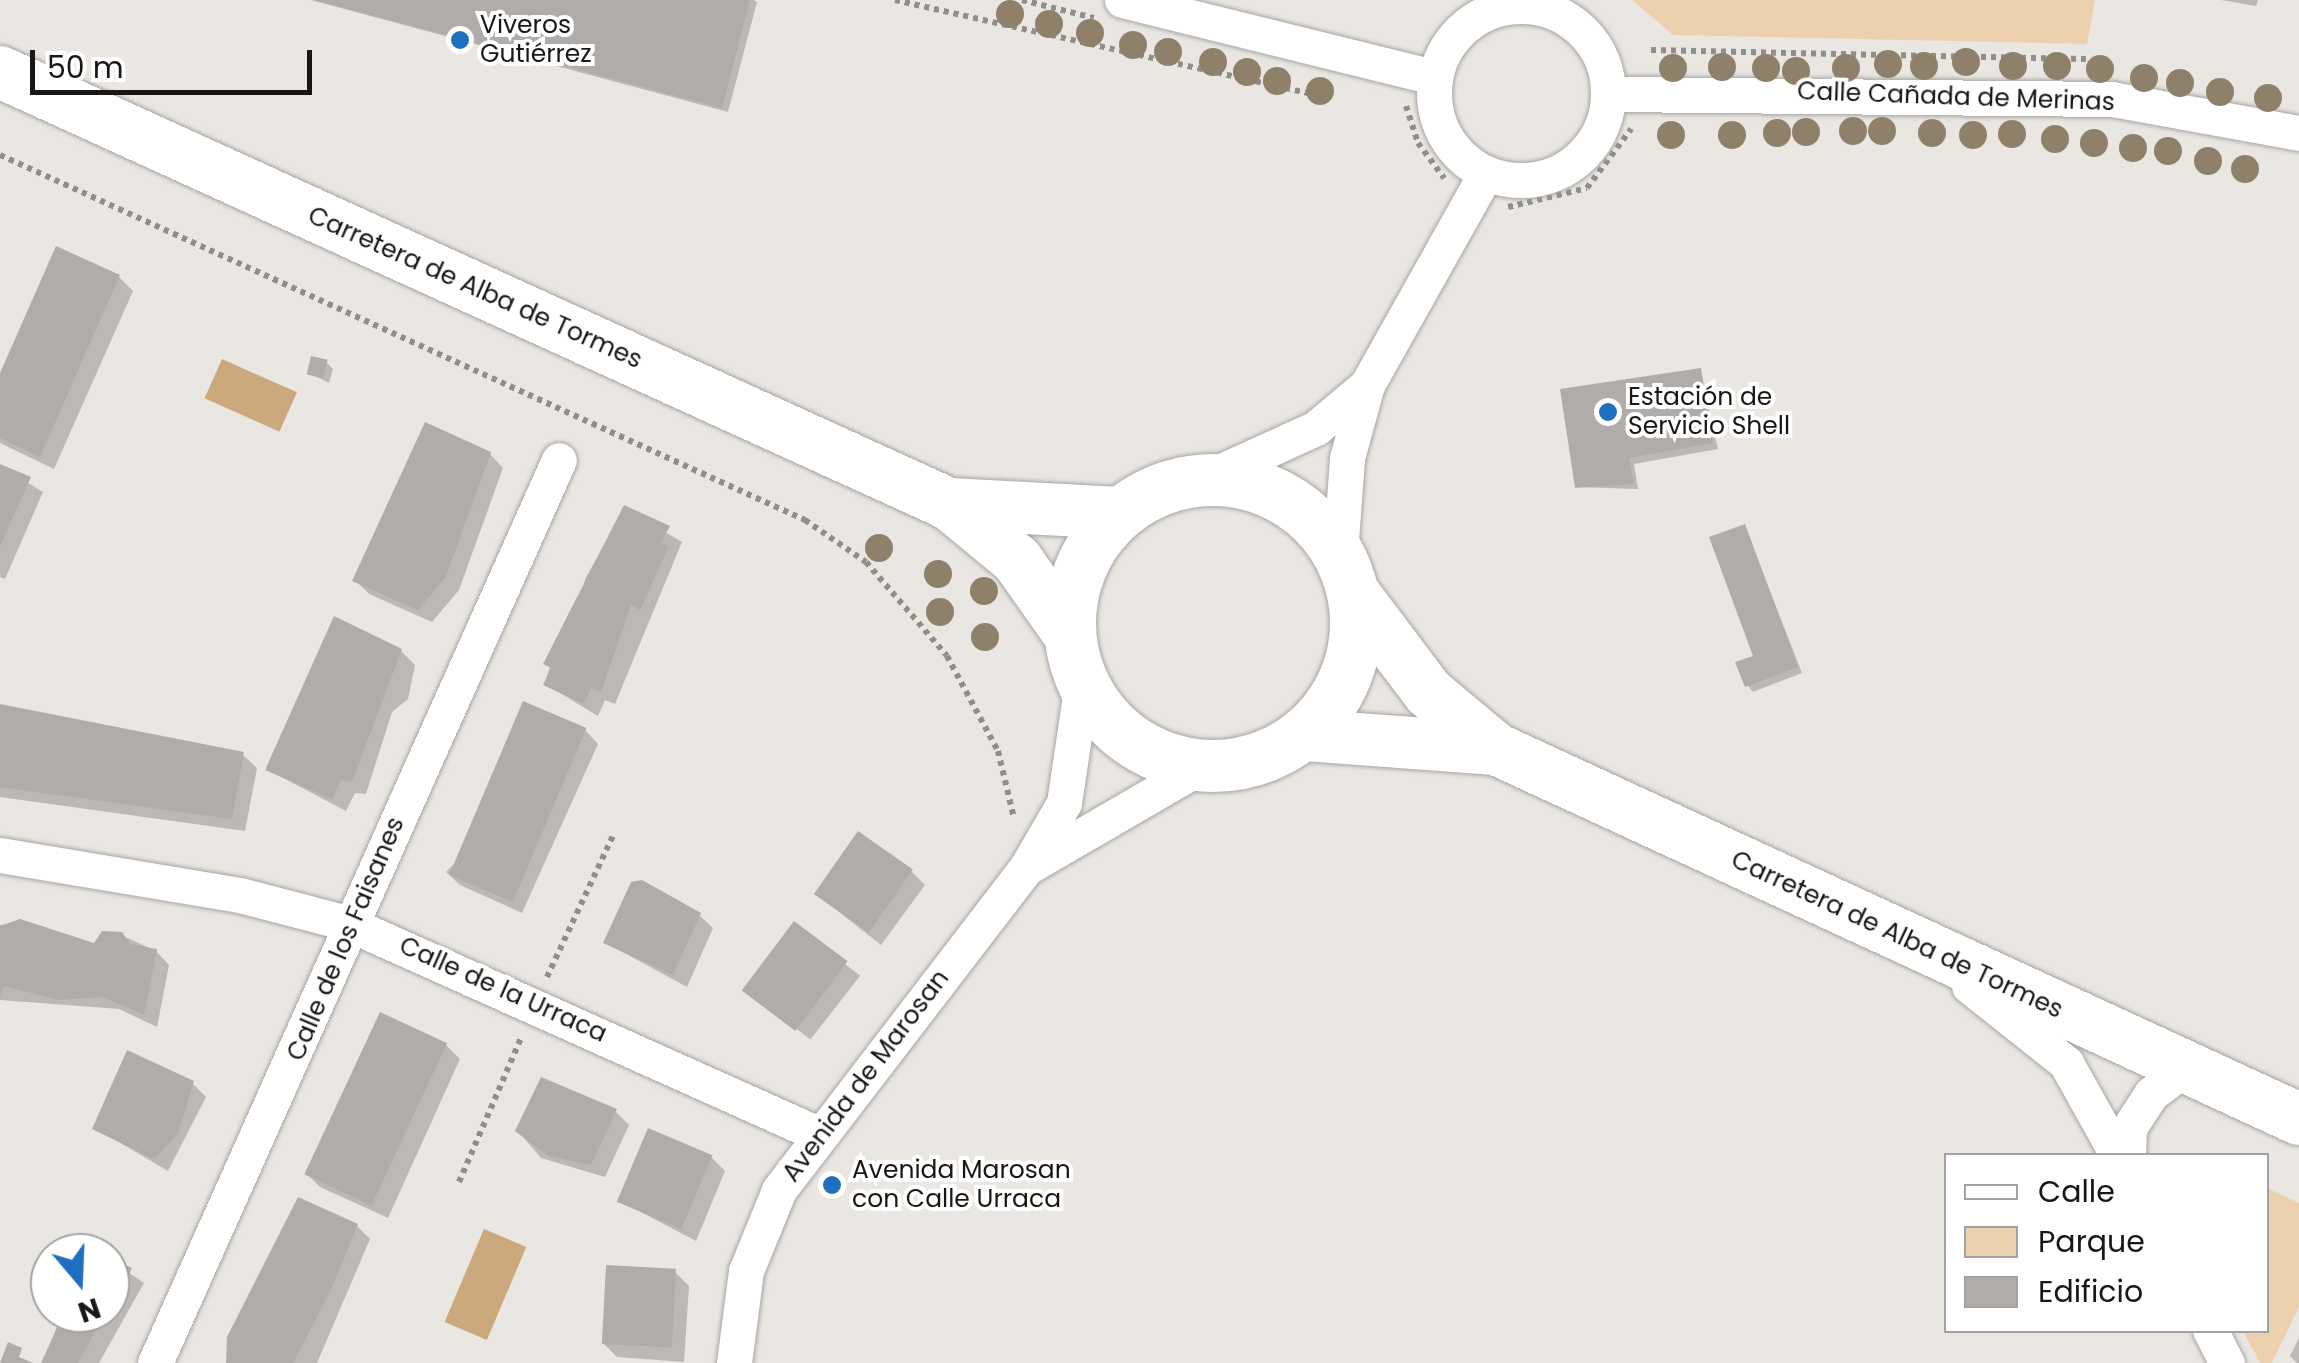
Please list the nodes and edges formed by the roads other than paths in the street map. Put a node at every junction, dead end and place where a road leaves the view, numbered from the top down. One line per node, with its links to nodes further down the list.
1 (1122, 0): 4 (street)
2 (1539, 3): 4 (street); 5 (street)
3 (0, 72): 11 (main road, Carretera de Alba de Tormes)
4 (1434, 77): 7 (street)
5 (1610, 94): 6 (street, Calle Cañada de Merinas); 7 (street)
6 (2299, 133)
7 (1486, 174): 8 (street)
8 (1367, 385): 10 (street); 13 (street)
9 (559, 460): 20 (street, Calle de los Faisanes)
10 (1202, 480): 12 (main road); 13 (main road)
11 (950, 504): 12 (main road, Carretera de Alba de Tormes); 14 (main road, Carretera de Alba de Tormes)
12 (1121, 513): 14 (main road)
13 (1347, 574): 15 (main road); 16 (main road, Carretera de Alba de Tormes)
14 (1076, 659): 17 (main road); 19 (street, Avenida de Marosan)
15 (1304, 735): 16 (main road, Carretera de Alba de Tormes); 17 (main road)
16 (1496, 749): 21 (main road, Carretera de Alba de Tormes)
17 (1200, 766): 19 (street, Avenida de Marosan)
18 (0, 855): 20 (street, Calle de la Urraca)
19 (1026, 868): 24 (street, Avenida de Marosan)
20 (347, 922): 24 (street, Calle de la Urraca); 28 (street, Calle de los Faisanes)
21 (1904, 939): 22 (main road, Carretera de Alba de Tormes); 25 (street)
22 (2185, 1068): 23 (main road, Carretera de Alba de Tormes); 26 (street)
23 (2299, 1119)
24 (816, 1133): 29 (street, Avenida de Marosan)
25 (2116, 1153)
26 (2128, 1153)
27 (2212, 1333): 30 (street)
28 (155, 1363)
29 (734, 1363)
30 (2228, 1363)

